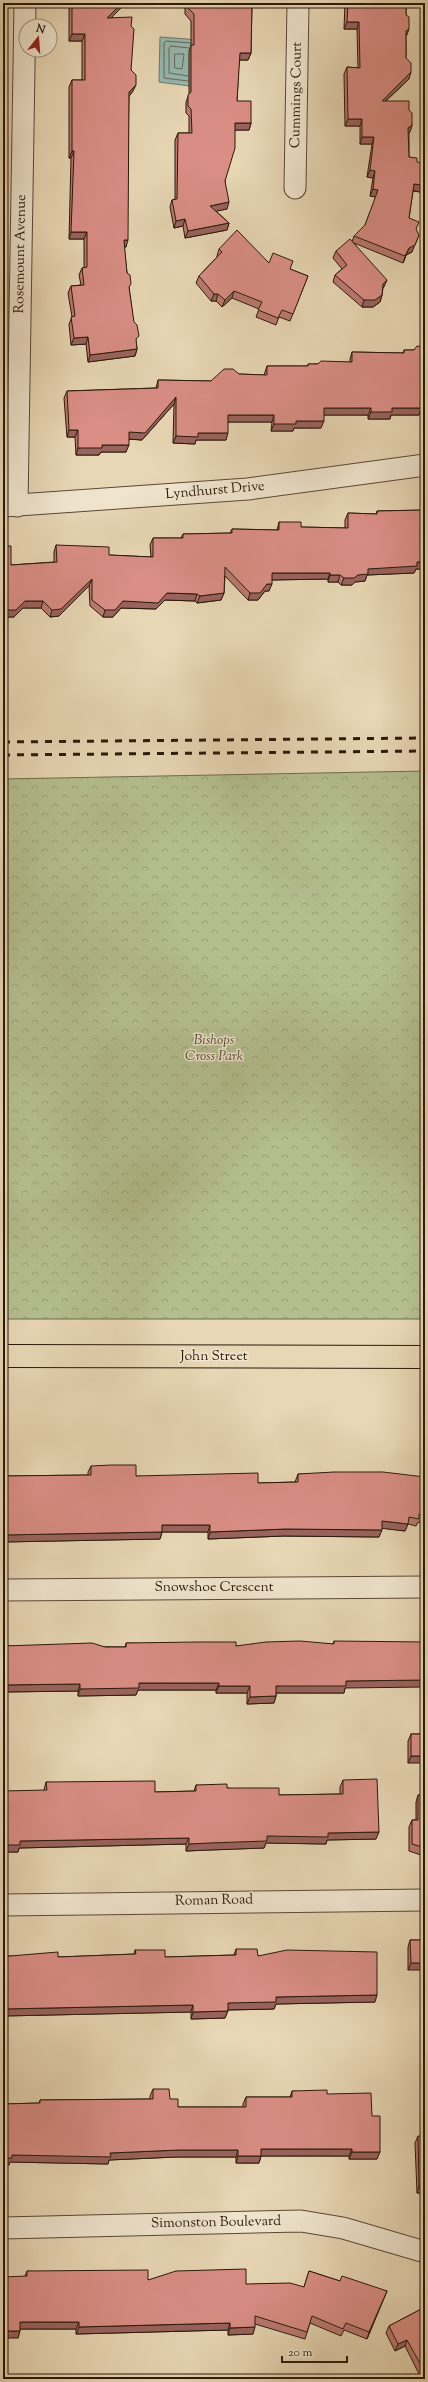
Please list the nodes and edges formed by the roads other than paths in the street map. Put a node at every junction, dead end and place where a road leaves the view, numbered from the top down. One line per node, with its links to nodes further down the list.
1 (25, 3): 5 (street, Rosemount Avenue)
2 (298, 3): 3 (street, Cummings Court)
3 (295, 188)
4 (425, 465): 5 (street, Lyndhurst Drive)
5 (10, 506)
6 (3, 1356): 7 (main road, John Street)
7 (425, 1357)
8 (425, 1586): 9 (street, Snowshoe Crescent)
9 (3, 1590)
10 (425, 1900): 11 (street, Roman Road)
11 (3, 1905)
12 (3, 2228): 13 (street, Simonston Boulevard)
13 (425, 2252)

